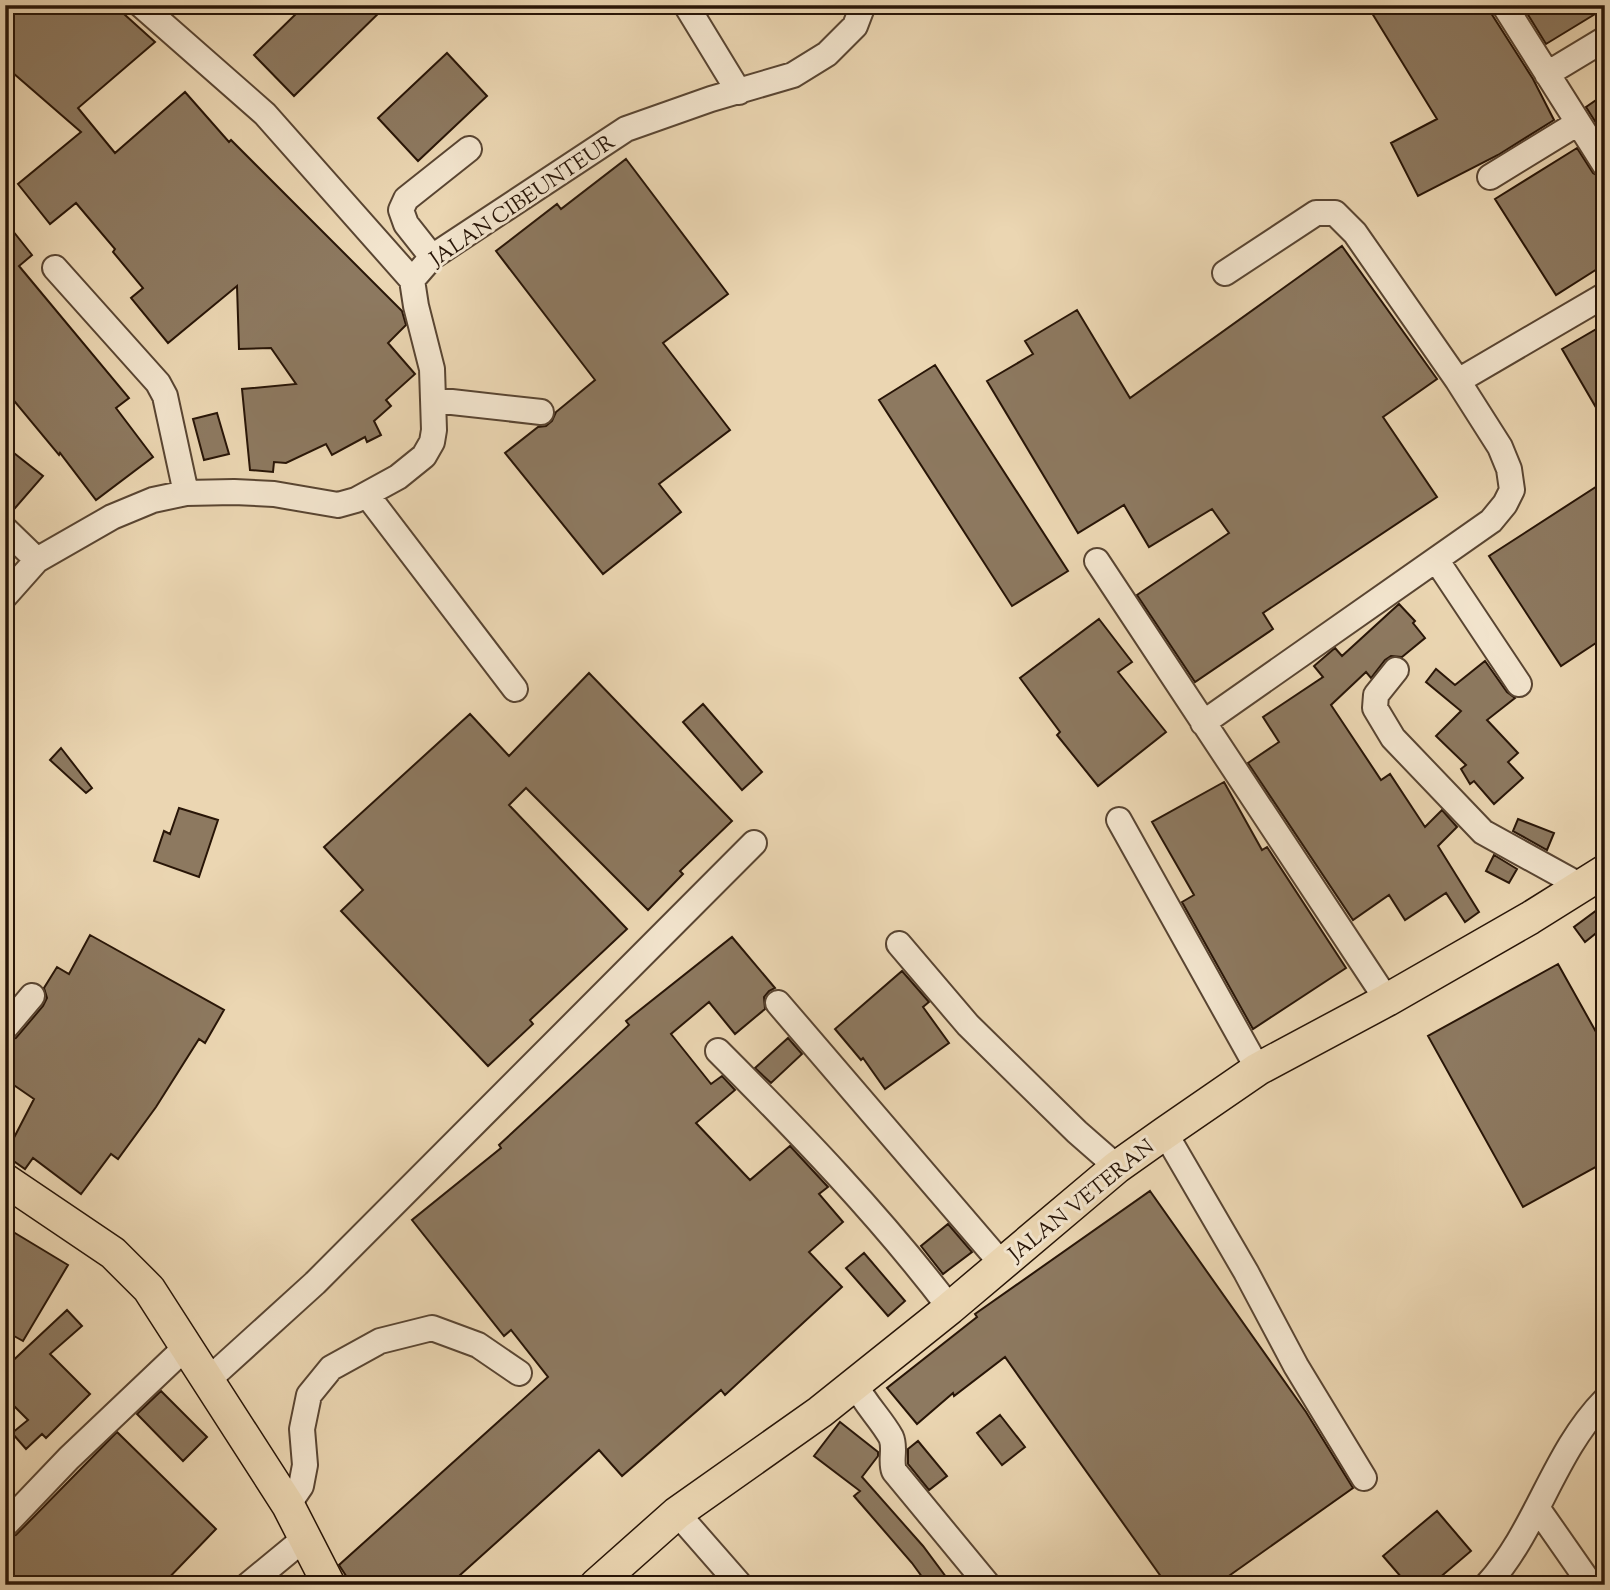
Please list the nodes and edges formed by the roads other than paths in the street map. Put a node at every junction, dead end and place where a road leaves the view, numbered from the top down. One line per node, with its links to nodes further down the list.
1 (141, 5): 15 (street)
2 (686, 5): 7 (street)
3 (863, 5): 7 (street, JALAN CIBEUNTEUR)
4 (1504, 5): 6 (street)
5 (1605, 39): 6 (street)
6 (1547, 74): 8 (street)
7 (739, 92): 12 (street, JALAN CIBEUNTEUR)
8 (1578, 123): 10 (street); 11 (street)
9 (470, 149): 12 (street)
10 (1605, 165)
11 (1490, 177)
12 (432, 257): 15 (street, JALAN CIBEUNTEUR)
13 (55, 268): 20 (street)
14 (1225, 273): 17 (street)
15 (412, 280): 18 (street, JALAN CIBEUNTEUR)
16 (1605, 295): 17 (street)
17 (1458, 381): 25 (street)
18 (434, 400): 19 (street); 21 (street, JALAN CIBEUNTEUR)
19 (541, 412)
20 (186, 493): 21 (street, JALAN CIBEUNTEUR); 23 (street, JALAN CIBEUNTEUR)
21 (366, 495): 29 (street)
22 (5, 529): 23 (street)
23 (37, 560): 26 (street, JALAN CIBEUNTEUR)
24 (1097, 561): 30 (street)
25 (1437, 561): 28 (street); 30 (street)
26 (5, 596)
27 (1396, 670): 33 (street)
28 (1519, 684)
29 (515, 689)
30 (1203, 723): 36 (street)
31 (1119, 820): 40 (street)
32 (754, 843): 48 (street)
33 (1593, 878): 36 (main road, JALAN VETERAN)
34 (899, 944): 42 (street)
35 (32, 996): 38 (street)
36 (1387, 1000): 40 (main road, JALAN VETERAN)
37 (778, 1003): 44 (street)
38 (5, 1028)
39 (718, 1051): 45 (street)
40 (1258, 1069): 41 (main road, JALAN VETERAN)
41 (1165, 1133): 42 (main road, JALAN VETERAN); 51 (street)
42 (1117, 1167): 44 (main road, JALAN VETERAN)
43 (9, 1189): 46 (main road)
44 (1002, 1264): 45 (main road, JALAN VETERAN)
45 (950, 1308): 49 (main road, JALAN VETERAN)
46 (187, 1347): 48 (main road); 55 (street)
47 (519, 1373): 52 (street)
48 (208, 1381): 52 (main road)
49 (855, 1384): 54 (main road, JALAN VETERAN); 61 (street)
50 (1601, 1414): 53 (street)
51 (1364, 1478)
52 (288, 1505): 56 (main road)
53 (1538, 1509): 62 (street); 63 (street)
54 (677, 1513): 59 (main road, JALAN VETERAN); 60 (street)
55 (5, 1525)
56 (305, 1538): 57 (street); 58 (main road)
57 (248, 1585)
58 (329, 1585)
59 (596, 1585)
60 (740, 1585)
61 (988, 1585)
62 (1487, 1585)
63 (1591, 1585)

